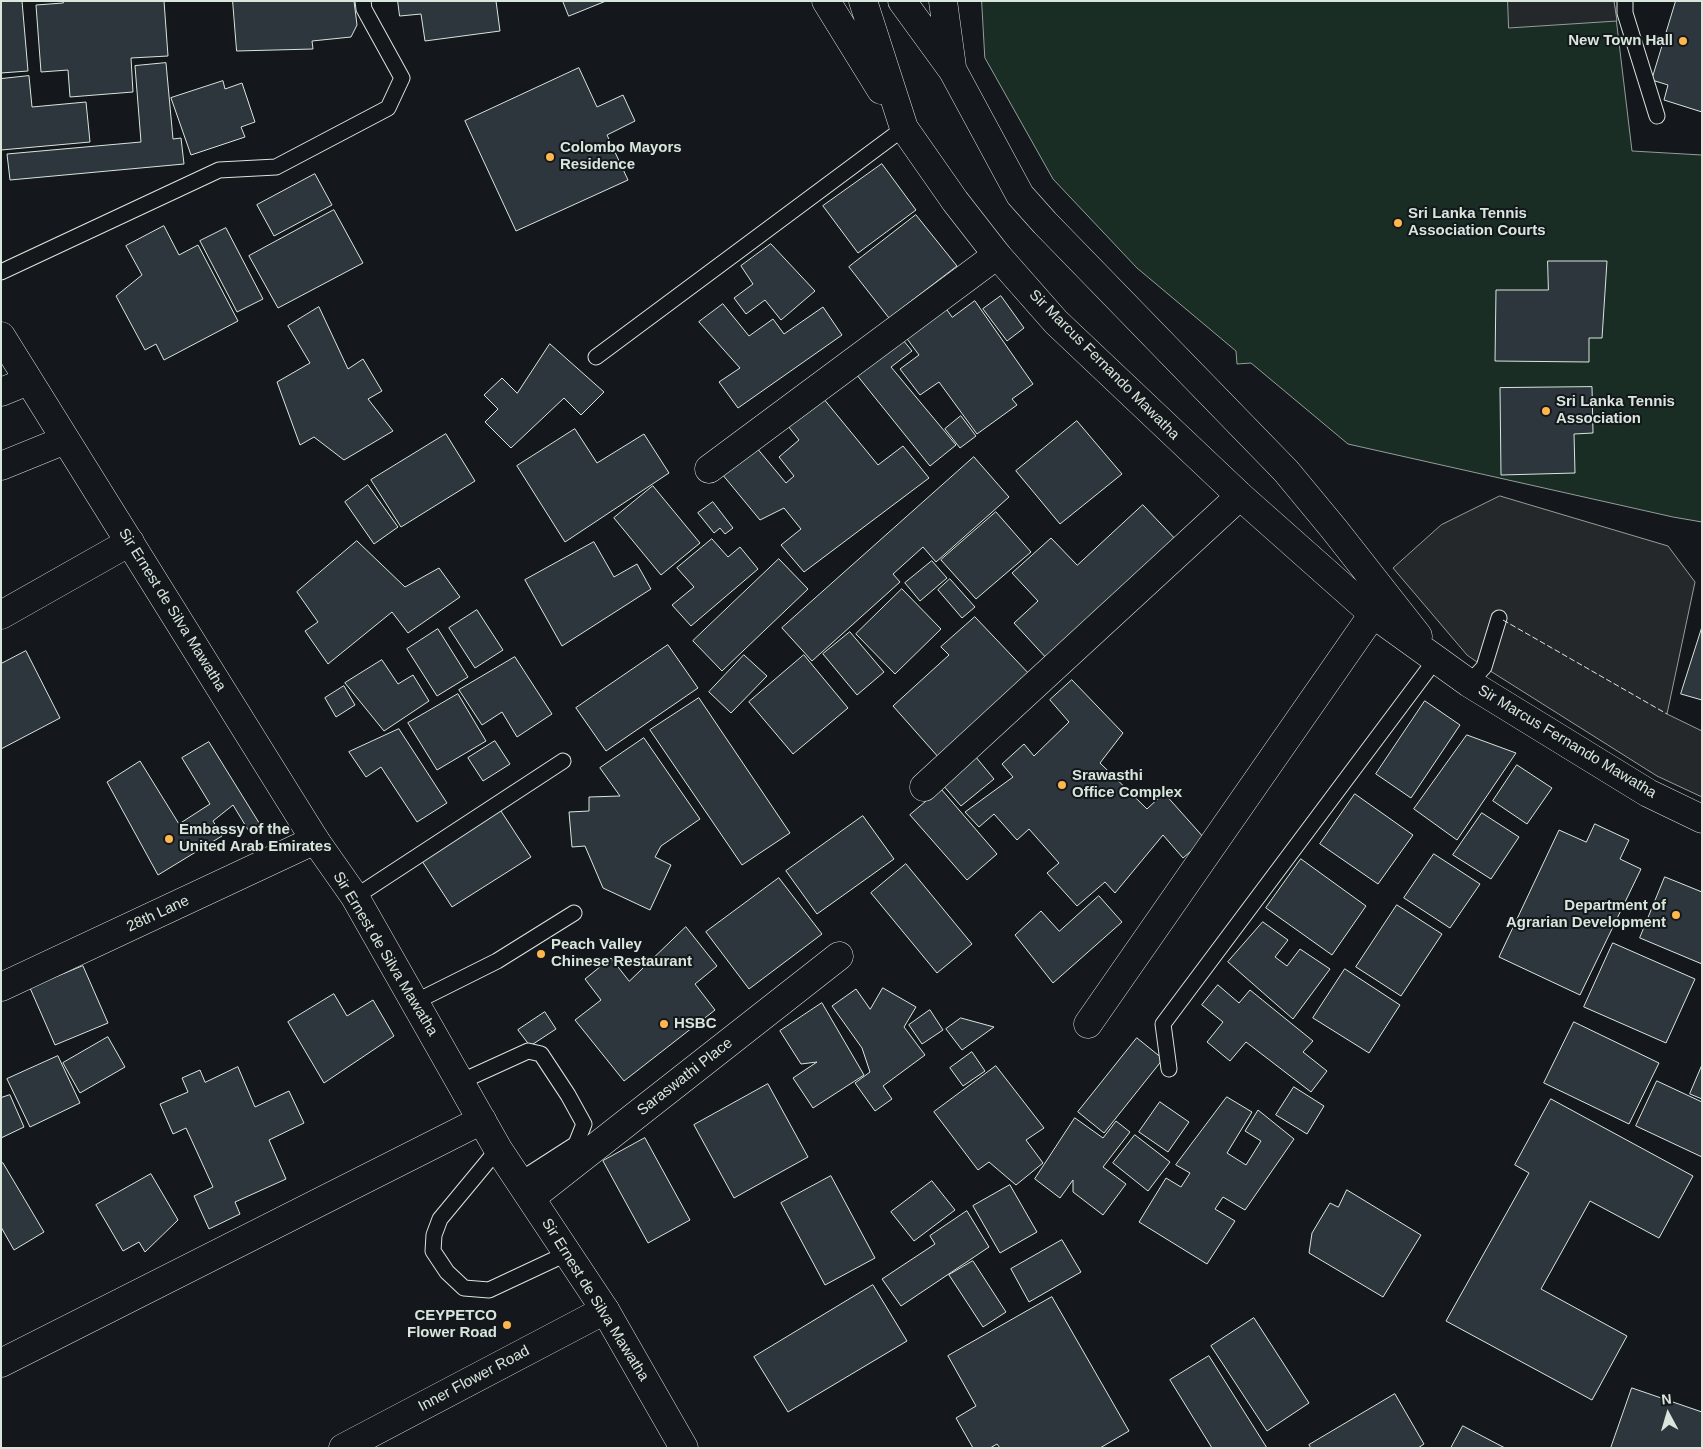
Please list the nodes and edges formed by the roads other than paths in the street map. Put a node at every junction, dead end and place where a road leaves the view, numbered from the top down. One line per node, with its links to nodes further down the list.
1 (363, 1): 11 (lane)
2 (826, 1): 9 (main road)
3 (863, 1): 9 (main road, Sir Marcus Fernando Mawatha)
4 (902, 1): 7 (main road, Sir Marcus Fernando Mawatha)
5 (943, 1): 7 (main road)
6 (1625, 1): 8 (lane)
7 (953, 71): 24 (main road, Sir Marcus Fernando Mawatha)
8 (1657, 116)
9 (904, 128): 10 (main road, Sir Marcus Fernando Mawatha); 13 (lane)
10 (997, 255): 18 (main road); 19 (main road, Sir Marcus Fernando Mawatha)
11 (1, 272)
12 (1, 336): 14 (main road, Sir Ernest de Silva Mawatha)
13 (596, 357)
14 (28, 381): 15 (main road); 16 (main road, Sir Ernest de Silva Mawatha)
15 (1, 392)
16 (64, 440): 17 (main road); 20 (main road, Sir Ernest de Silva Mawatha)
17 (1, 466)
18 (709, 469)
19 (1240, 496): 21 (main road, Sir Marcus Fernando Mawatha); 27 (main road)
20 (130, 542): 22 (main road); 29 (main road, Sir Ernest de Silva Mawatha)
21 (1373, 614): 24 (main road, Sir Marcus Fernando Mawatha); 35 (main road)
22 (1, 615)
23 (1499, 618): 25 (lane)
24 (1436, 659): 25 (main road, Sir Marcus Fernando Mawatha); 36 (lane)
25 (1469, 683): 28 (main road, Sir Marcus Fernando Mawatha)
26 (563, 761): 30 (lane)
27 (924, 787)
28 (1702, 819)
29 (315, 840): 30 (main road, Sir Ernest de Silva Mawatha); 33 (main road, 28th Lane)
30 (355, 897): 34 (main road, Sir Ernest de Silva Mawatha)
31 (574, 913): 34 (lane)
32 (839, 956): 40 (main road, Saraswathi Place)
33 (1, 988)
34 (415, 1002): 37 (main road, Sir Ernest de Silva Mawatha)
35 (1088, 1024)
36 (1169, 1069)
37 (460, 1082): 38 (main road, Sir Ernest de Silva Mawatha); 40 (lane)
38 (482, 1120): 39 (main road, Sir Ernest de Silva Mawatha); 43 (main road)
39 (498, 1149): 40 (main road, Sir Ernest de Silva Mawatha); 41 (lane)
40 (526, 1189): 41 (main road, Sir Ernest de Silva Mawatha)
41 (568, 1253): 42 (main road, Sir Ernest de Silva Mawatha)
42 (605, 1310): 44 (main road, Inner Flower Road); 45 (main road, Sir Ernest de Silva Mawatha)
43 (1, 1363)
44 (343, 1448)
45 (684, 1448)

